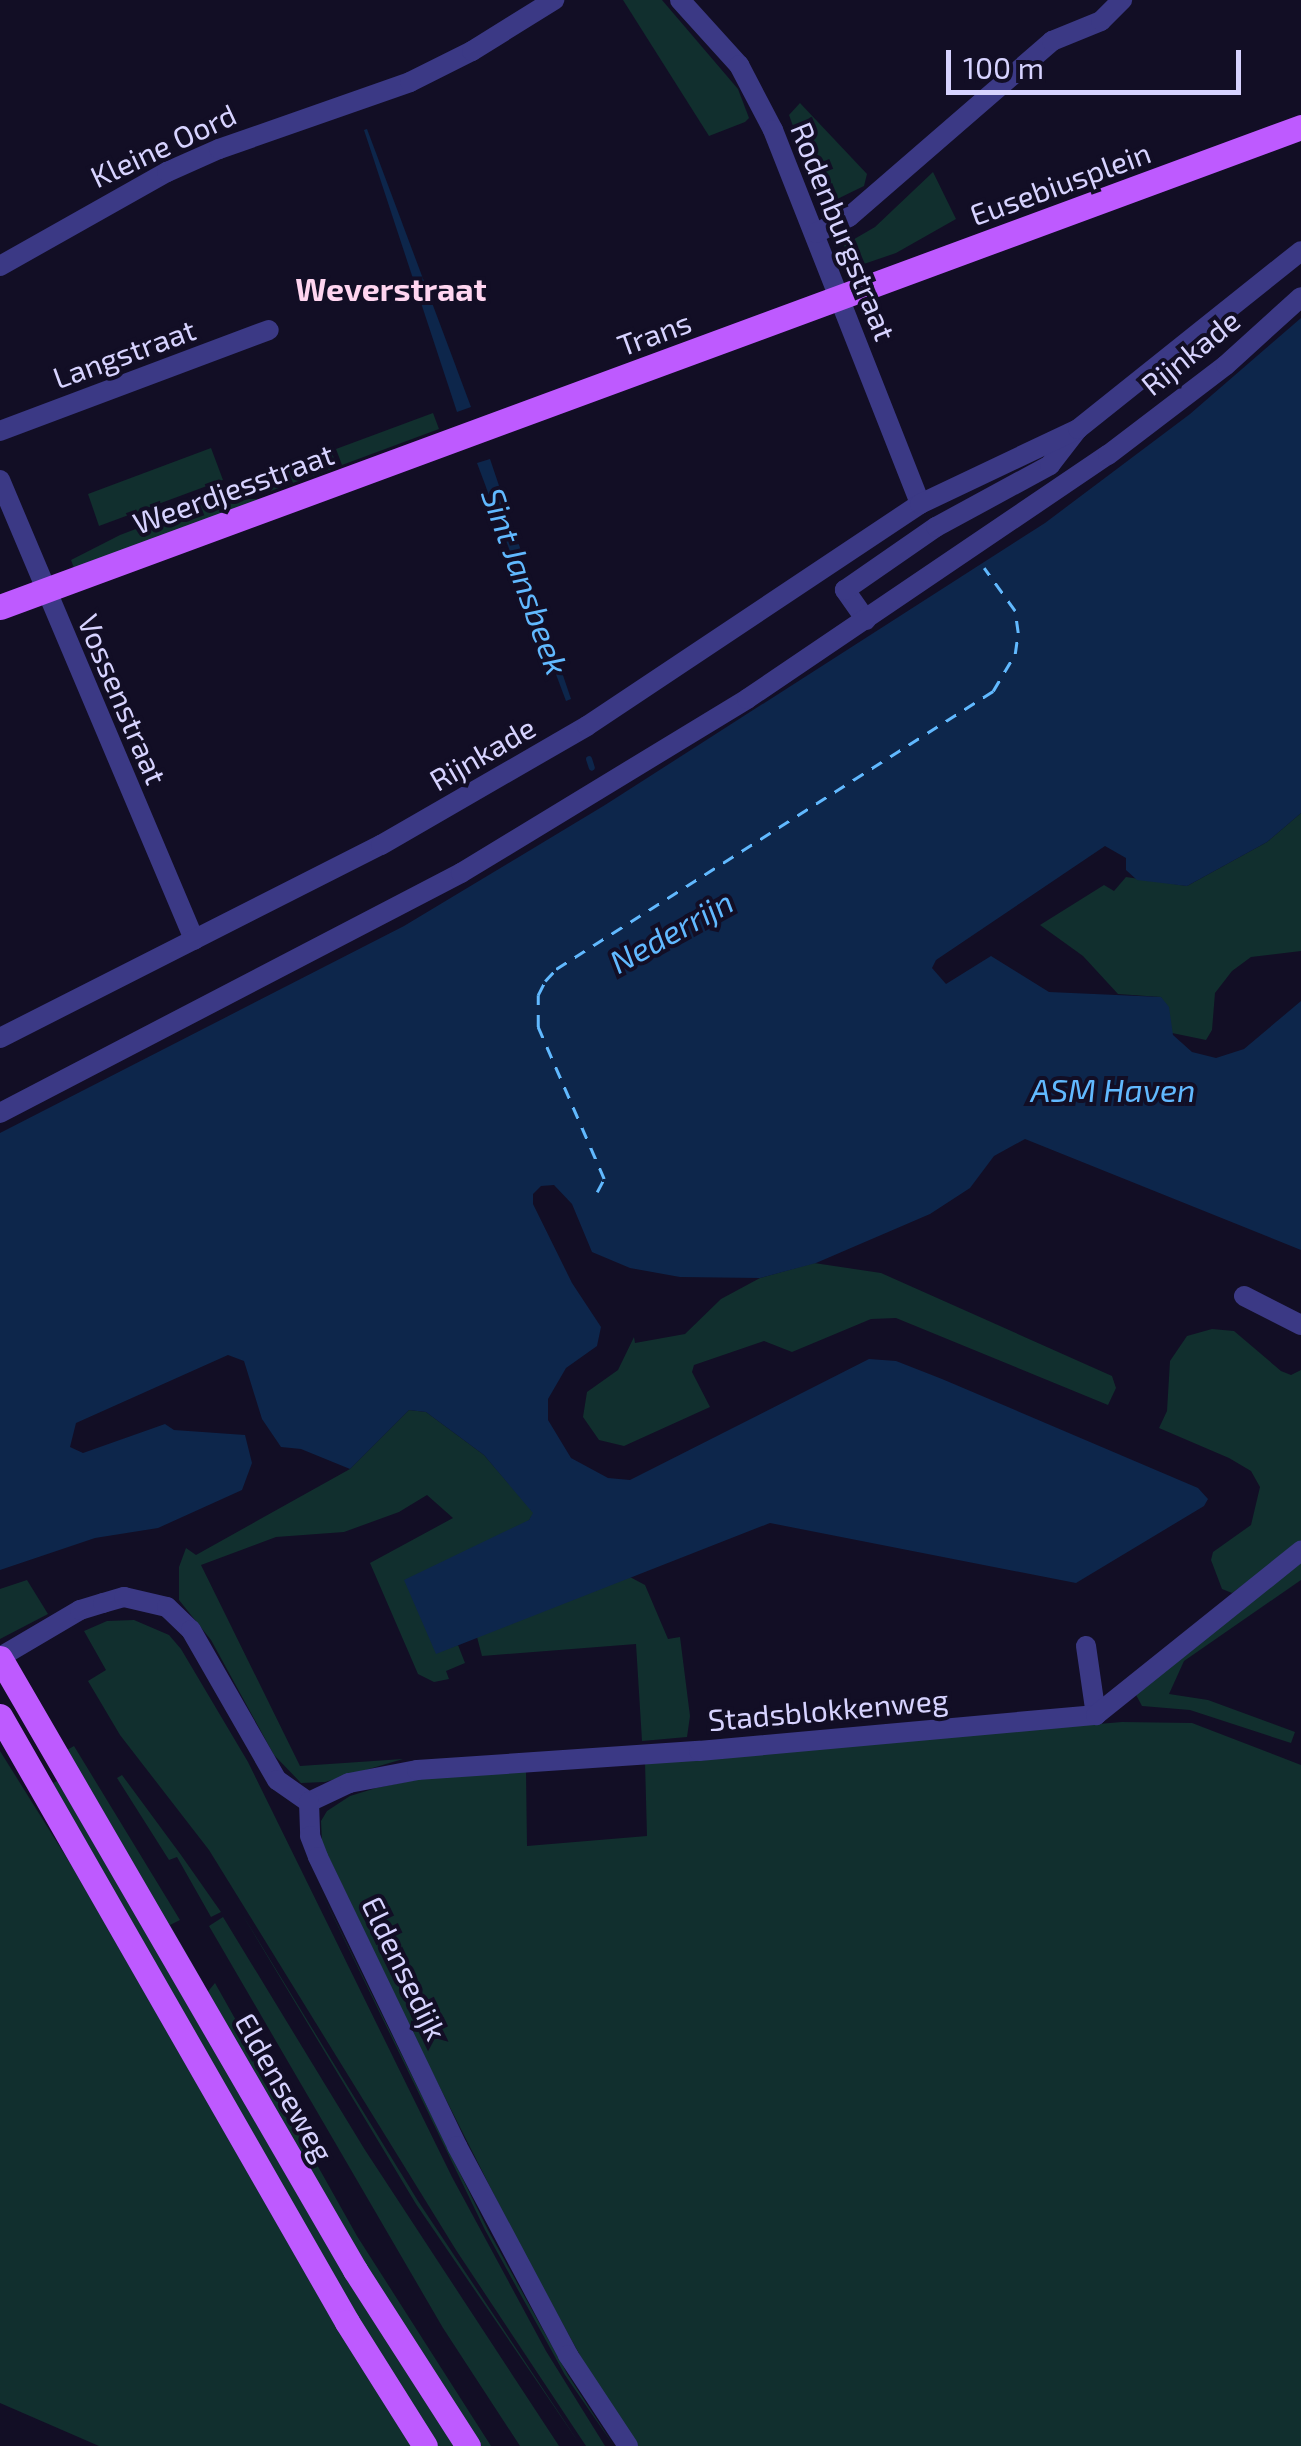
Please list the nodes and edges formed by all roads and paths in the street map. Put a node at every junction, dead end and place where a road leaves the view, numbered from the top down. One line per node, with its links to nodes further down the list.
1 (554, 0): 7 (street, Kleine Oord)
2 (680, 0): 5 (street, Rodenburgstraat)
3 (1122, 0): 5 (street)
4 (1301, 127): 9 (main road, Eusebiusplein)
5 (816, 233): 9 (street, Rodenburgstraat)
6 (1301, 251): 11 (street, Rijnkade)
7 (0, 266)
8 (1301, 297): 18 (street, Rijnkade)
9 (841, 298): 12 (main road, Trans); 15 (street, Rodenburgstraat)
10 (269, 330): 13 (street, Langstraat)
11 (1078, 429): 15 (street, Rijnkade); 18 (street, Rijnkade)
12 (488, 430): 16 (main road, Weerdjesstraat)
13 (0, 431)
14 (0, 480): 16 (street, Vossenstraat)
15 (920, 504): 19 (street, Rijnkade)
16 (45, 590): 17 (main road, Weerdjesstraat); 19 (street, Vossenstraat)
17 (0, 607)
18 (866, 620): 21 (street, Rijnkade)
19 (194, 940): 20 (street, Rijnkade)
20 (0, 1038)
21 (0, 1112)
22 (1244, 1296): 23 (street)
23 (1301, 1325)
24 (1301, 1551): 27 (street)
25 (1086, 1646): 27 (street)
26 (0, 1657): 29 (street); 31 (main road, Eldenseweg)
27 (1096, 1715): 29 (street, Stadsblokkenweg)
28 (0, 1716): 30 (main road, Eldenseweg)
29 (309, 1802): 32 (street, Eldensedijk)
30 (425, 2446)
31 (468, 2446)
32 (628, 2446)

